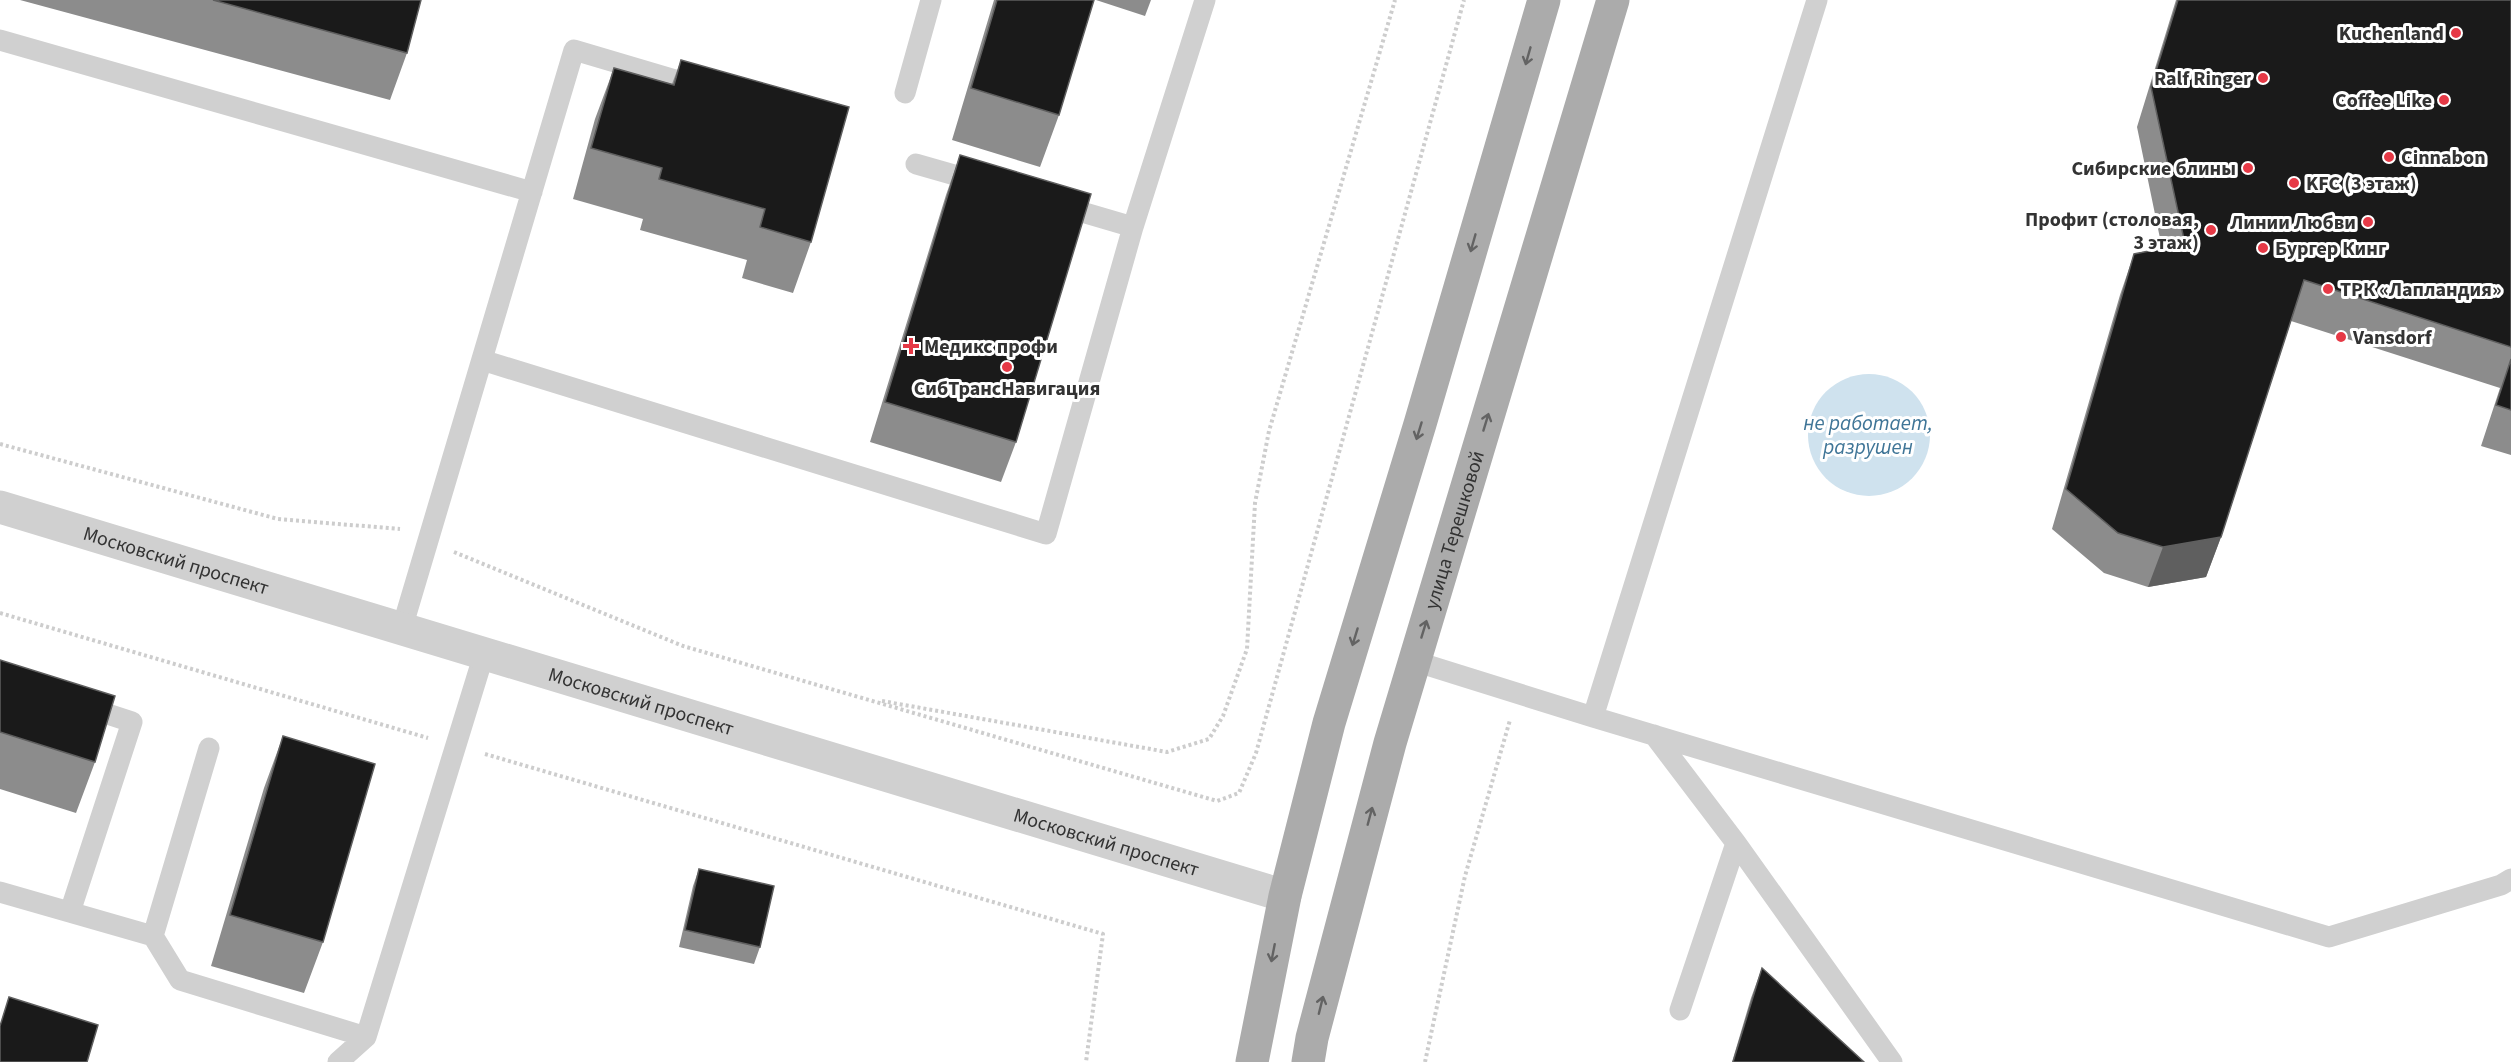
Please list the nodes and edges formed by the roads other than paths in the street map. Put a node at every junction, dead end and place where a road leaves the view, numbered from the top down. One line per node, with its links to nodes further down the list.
1 (931, 0): 7 (lane)
2 (1205, 0): 13 (lane)
3 (1544, 0): 26 (main road, one-way to 26)
4 (1613, 0): 18 (main road, улица Терешковой, one-way to 4)
5 (1817, 0): 20 (lane)
6 (0, 40): 11 (lane)
7 (904, 93)
8 (720, 94): 11 (lane)
9 (916, 164): 10 (lane)
10 (996, 187)
11 (532, 192): 14 (lane)
12 (1041, 200): 13 (lane)
13 (1132, 227): 14 (lane)
14 (482, 360): 16 (lane)
15 (0, 507): 16 (street, Московский проспект)
16 (402, 628): 17 (street, Московский проспект)
17 (484, 654): 26 (street, Московский проспект); 30 (lane)
18 (1414, 661): 20 (lane); 33 (main road, улица Терешковой, one-way to 18)
19 (66, 701): 27 (lane)
20 (1593, 717): 21 (lane)
21 (1654, 735): 23 (lane); 24 (lane)
22 (209, 748): 28 (lane)
23 (1736, 843): 29 (lane); 34 (lane)
24 (2511, 879)
25 (0, 892): 27 (lane)
26 (1285, 896): 32 (main road, one-way to 32)
27 (70, 912): 28 (lane)
28 (153, 936): 30 (lane)
29 (1680, 1010)
30 (366, 1037): 31 (lane)
31 (338, 1062)
32 (1252, 1062)
33 (1308, 1062)
34 (1892, 1062)

